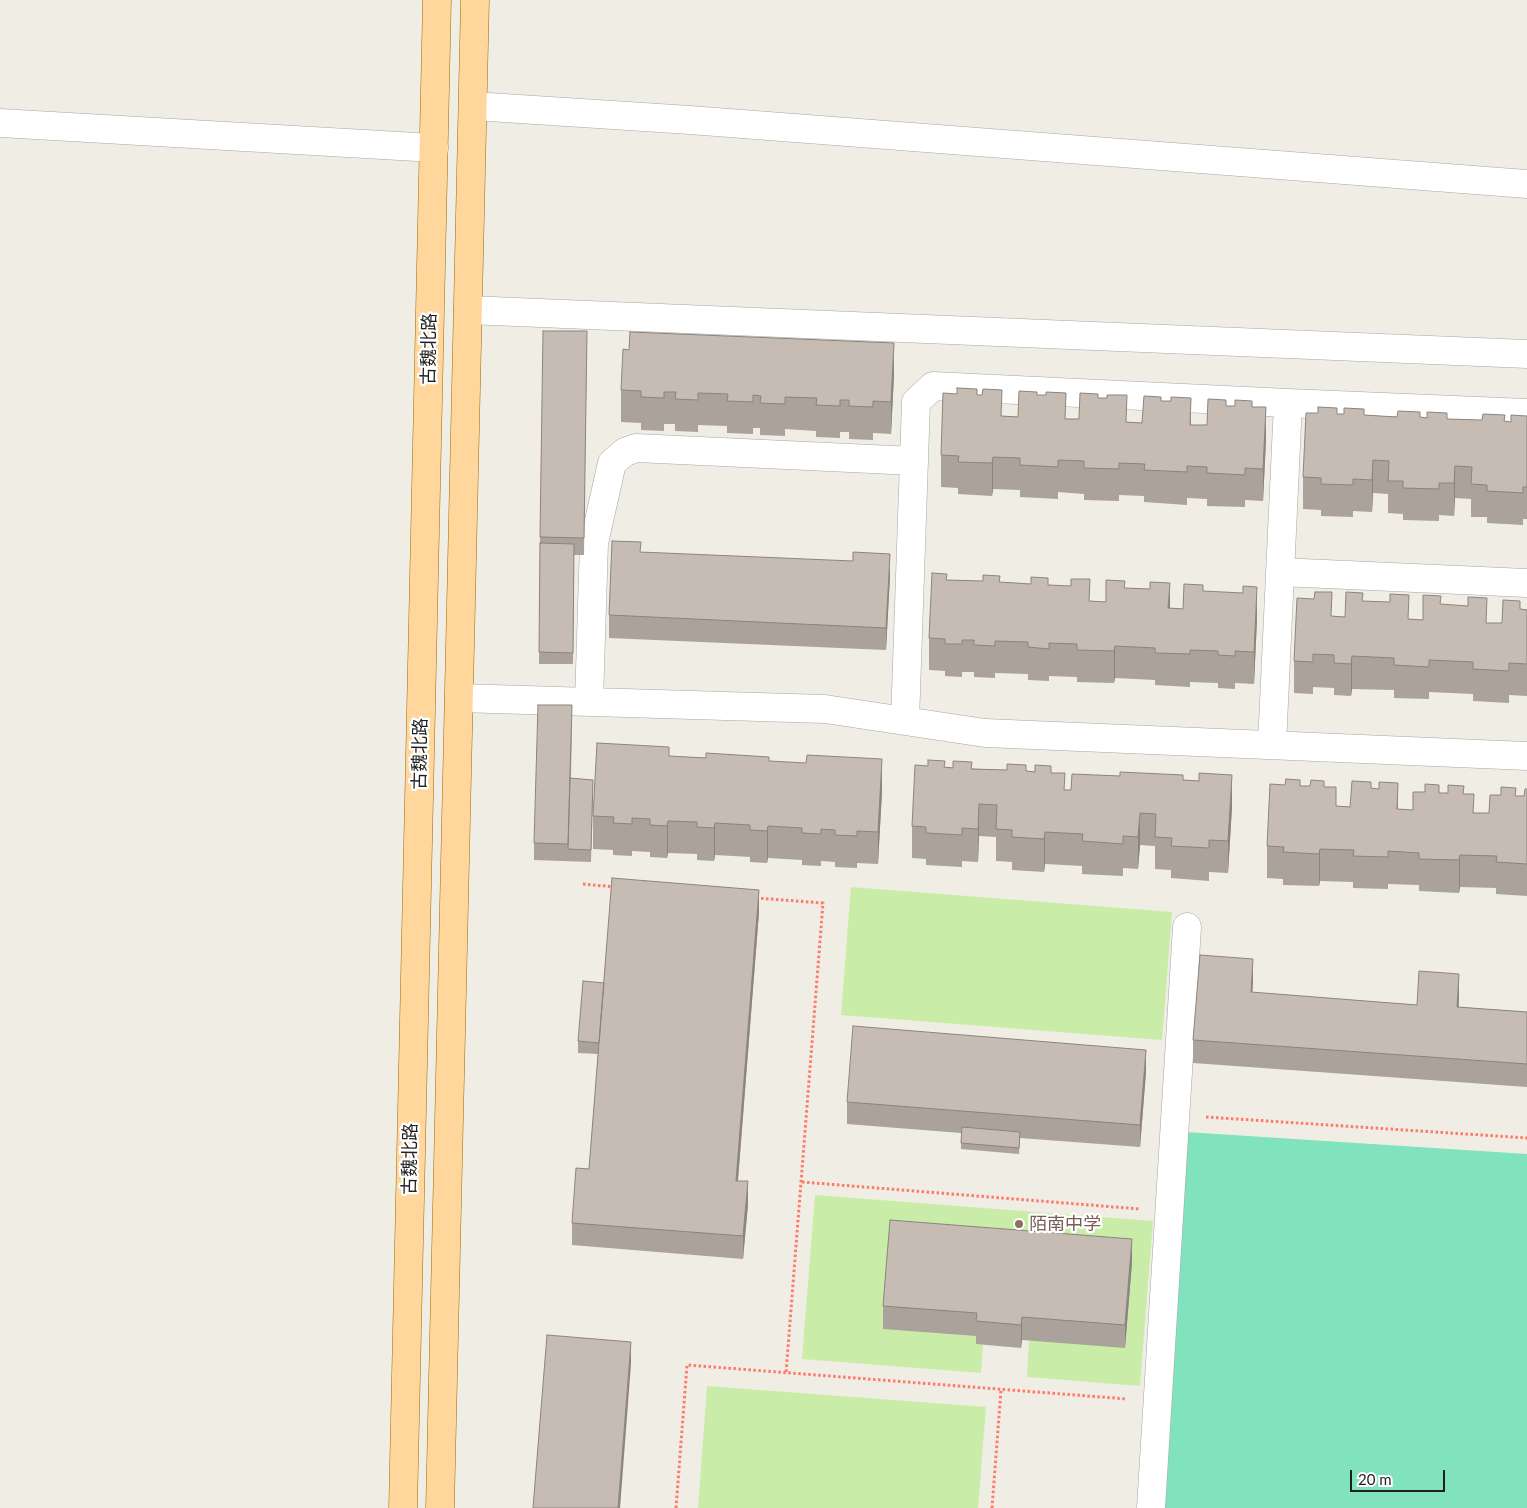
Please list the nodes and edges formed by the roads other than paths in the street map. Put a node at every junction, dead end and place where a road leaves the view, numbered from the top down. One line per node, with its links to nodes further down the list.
1 (437, 0): 5 (main road, 古魏北路)
2 (475, 0): 3 (main road)
3 (472, 106): 6 (street); 7 (main road)
4 (0, 123): 5 (street)
5 (434, 148): 20 (main road, 古魏北路)
6 (1527, 184)
7 (468, 310): 8 (street); 14 (main road)
8 (1527, 354)
9 (1288, 403): 10 (street); 11 (street); 12 (street)
10 (1527, 413)
11 (914, 460): 15 (street); 16 (street)
12 (1280, 572): 13 (street); 17 (street)
13 (1527, 583)
14 (459, 698): 15 (street); 21 (main road)
15 (590, 702): 16 (street)
16 (905, 721): 17 (street)
17 (1272, 745): 18 (street)
18 (1527, 756)
19 (1187, 927): 22 (street)
20 (402, 1508)
21 (440, 1508)
22 (1151, 1508)

